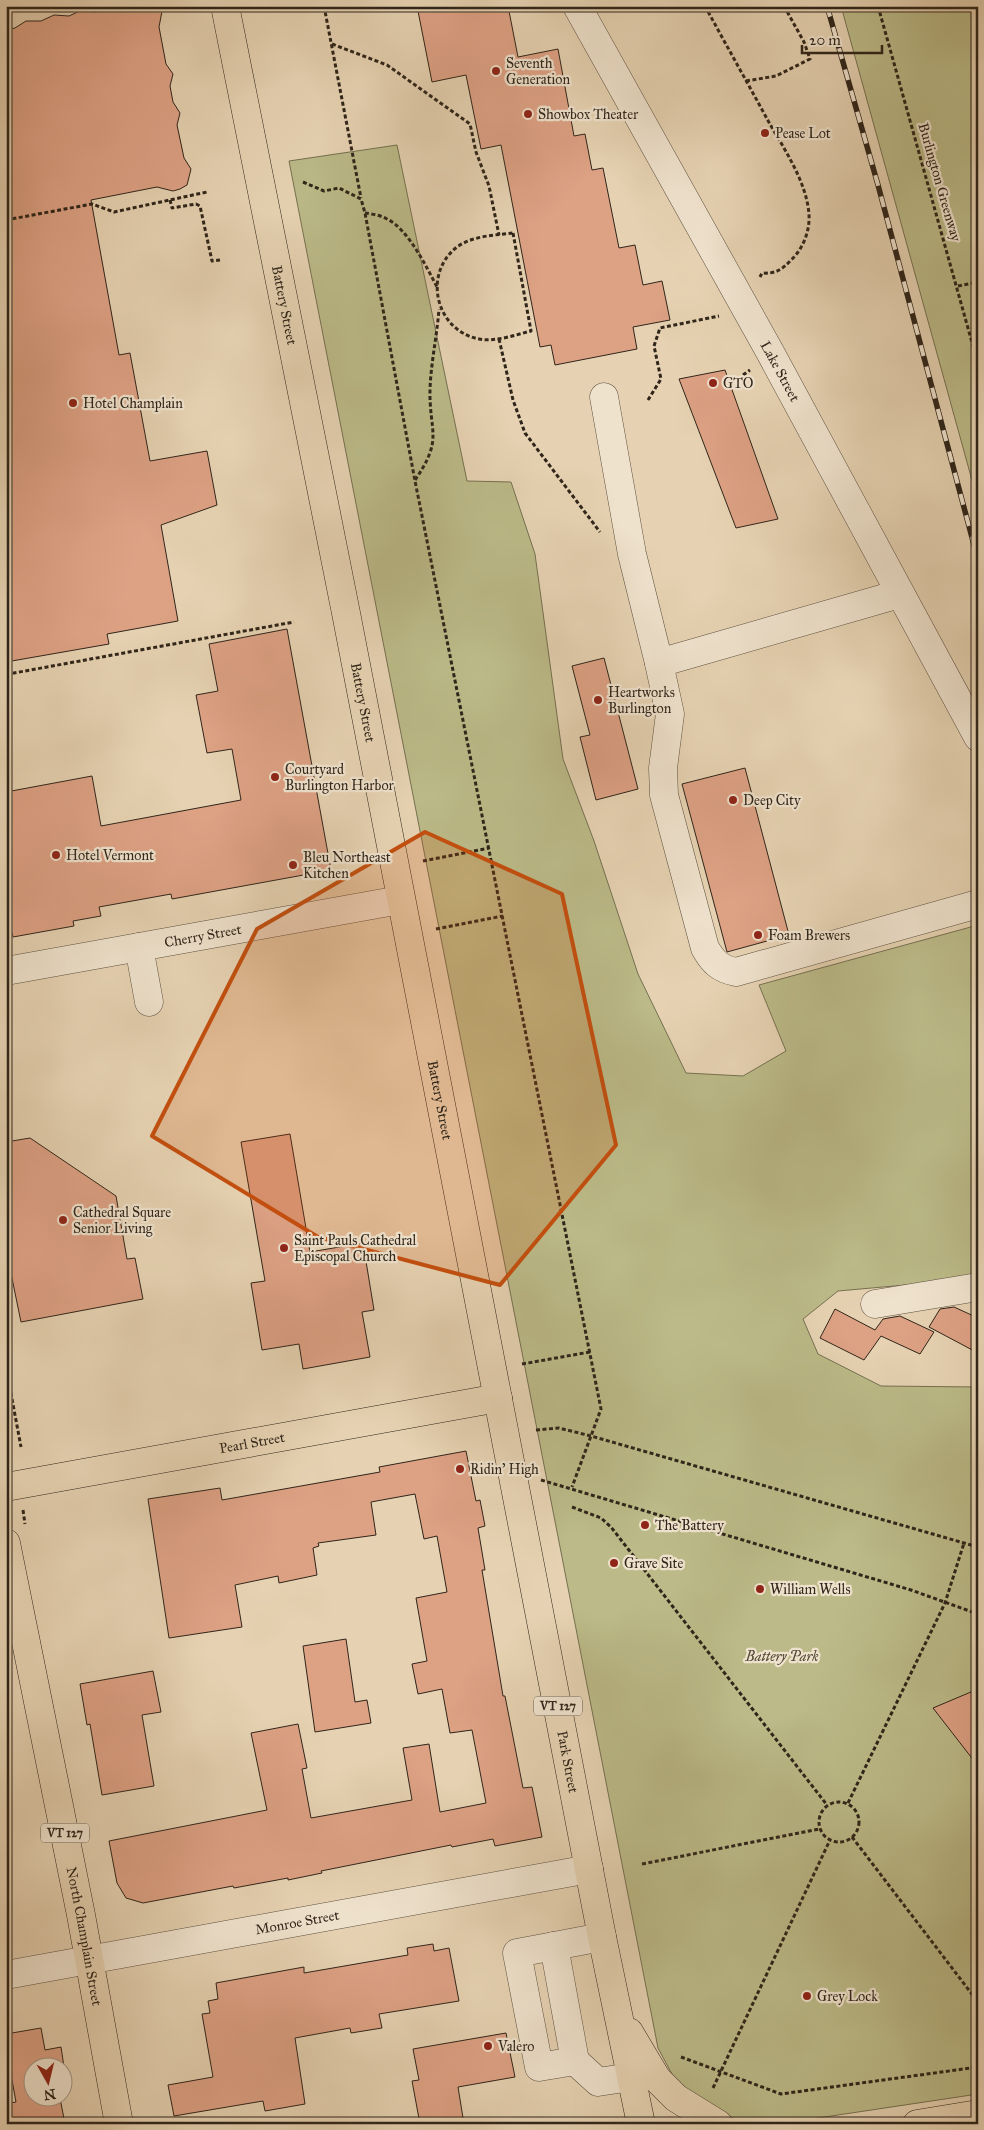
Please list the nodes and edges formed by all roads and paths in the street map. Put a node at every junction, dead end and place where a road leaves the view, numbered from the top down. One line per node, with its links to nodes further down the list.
1 (225, 6): 38 (main road, Battery Street)
2 (324, 6): 7 (path)
3 (577, 6): 22 (street, Lake Street)
4 (705, 6): 8 (path)
5 (784, 6): 8 (path)
6 (878, 6): 19 (path, Burlington Greenway)
7 (332, 44): 11 (path); 15 (path)
8 (746, 81): 17 (path)
9 (303, 182): 11 (path)
10 (207, 192): 12 (path)
11 (361, 199): 13 (path)
12 (170, 200): 14 (path); 16 (path)
13 (364, 213): 20 (path); 29 (path)
14 (6, 220)
15 (499, 235): 20 (path); 23 (path)
16 (220, 260)
17 (759, 280)
18 (978, 282): 19 (path)
19 (958, 286): 25 (path, Burlington Greenway)
20 (437, 288): 21 (path)
21 (440, 309): 23 (path); 29 (path)
22 (746, 310): 24 (street, Lake Street); 28 (path)
23 (500, 339): 30 (path)
24 (770, 352): 26 (path); 31 (street, Lake Street)
25 (978, 364)
26 (743, 375)
27 (604, 397): 30 (street)
28 (648, 400)
29 (415, 481): 36 (path)
30 (632, 554): 33 (street)
31 (899, 594): 33 (street); 35 (street, Lake Street)
32 (294, 622): 34 (path)
33 (659, 663): 39 (street)
34 (6, 673)
35 (978, 737)
36 (489, 848): 37 (path); 40 (path)
37 (423, 861)
38 (400, 900): 42 (street, Cherry Street); 50 (main road, Battery Street)
39 (978, 904)
40 (503, 916): 41 (path); 47 (path)
41 (436, 929)
42 (139, 947): 43 (street, Cherry Street); 44 (street)
43 (6, 972)
44 (149, 1002)
45 (978, 1286): 46 (street)
46 (875, 1304)
47 (590, 1352): 48 (path); 52 (path)
48 (522, 1364)
49 (6, 1366): 53 (path)
50 (498, 1398): 54 (main road, Park Street / VT 127); 55 (main road, Pearl Street)
51 (536, 1430): 52 (path)
52 (591, 1436): 56 (path); 59 (path)
53 (21, 1447)
54 (513, 1472): 56 (path); 69 (main road, Park Street / VT 127)
55 (6, 1487)
56 (572, 1488): 61 (path)
57 (572, 1507): 64 (path)
58 (6, 1543): 72 (main road, North Champlain Street / VT 127)
59 (964, 1543): 60 (path); 61 (path)
60 (978, 1547)
61 (945, 1603): 62 (path); 63 (path)
62 (978, 1614)
63 (848, 1803): 64 (path); 66 (path)
64 (827, 1805): 65 (path)
65 (820, 1829): 67 (path); 68 (path)
66 (852, 1838): 67 (path); 74 (path)
67 (830, 1840): 79 (path)
68 (642, 1864)
69 (590, 1869): 70 (main road, Park Street / VT 127); 72 (street, Monroe Street)
70 (602, 1937): 71 (street); 75 (main road, Park Street / VT 127)
71 (554, 1946): 77 (street); 77 (street)
72 (88, 1960): 73 (street, Monroe Street); 82 (main road, North Champlain Street / VT 127)
73 (6, 1976)
74 (978, 2002)
75 (618, 2013): 80 (main road, Park Street / VT 127); 84 (main road)
76 (681, 2057): 79 (path)
77 (575, 2061): 80 (street)
78 (978, 2067): 79 (path)
79 (721, 2072)
80 (631, 2077): 83 (main road, Park Street / VT 127)
81 (978, 2114): 85 (main road)
82 (119, 2124)
83 (641, 2124)
84 (718, 2124)
85 (917, 2124)

